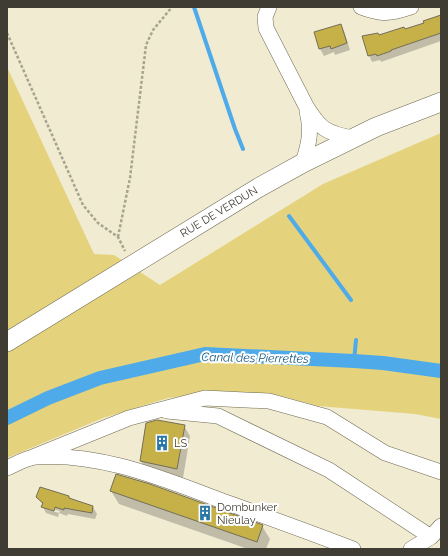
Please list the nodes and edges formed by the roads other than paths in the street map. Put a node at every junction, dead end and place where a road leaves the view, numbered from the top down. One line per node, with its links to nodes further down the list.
1 (269, 7): 5 (street)
2 (361, 7): 3 (street)
3 (411, 7)
4 (441, 102): 6 (main road, RUE DE VERDUN)
5 (306, 106): 6 (street); 7 (street)
6 (353, 138): 7 (main road, RUE DE VERDUN)
7 (303, 163): 8 (main road, RUE DE VERDUN)
8 (7, 342)
9 (156, 410): 10 (street); 12 (street); 13 (street)
10 (33, 457): 11 (street); 14 (street)
11 (7, 468)
12 (441, 472)
13 (436, 532): 15 (street)
14 (353, 549)
15 (411, 549)

